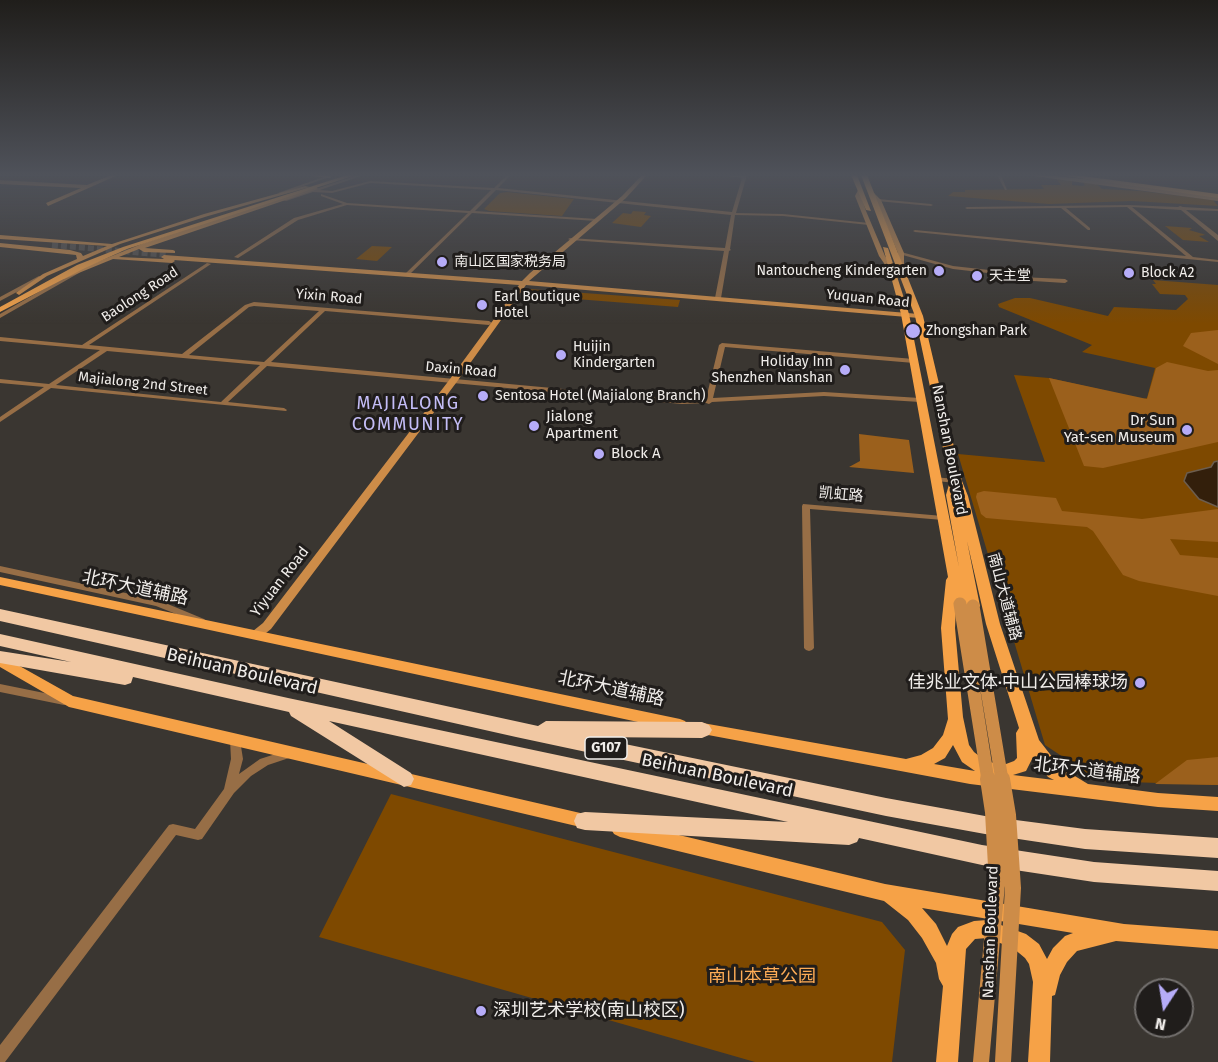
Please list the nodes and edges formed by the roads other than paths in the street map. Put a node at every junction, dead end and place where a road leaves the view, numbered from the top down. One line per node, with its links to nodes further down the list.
1 (869, 224): 22 (street)
2 (177, 225): 23 (street)
3 (190, 225): 18 (main road)
4 (199, 225): 45 (main road)
5 (207, 225): 25 (street)
6 (288, 225): 31 (street)
7 (458, 225): 41 (street)
8 (589, 225): 19 (street, Yiyuan Road)
9 (733, 225): 27 (street)
10 (873, 225): 22 (main road, Nanshan Boulevard)
11 (884, 225): 39 (main road, Nanshan Boulevard)
12 (889, 225): 29 (street)
13 (1083, 225): 16 (street)
14 (1150, 225): 32 (street)
15 (1202, 225): 20 (street)
16 (1088, 229)
17 (915, 231): 32 (street)
18 (149, 236): 23 (main road); 46 (main road)
19 (572, 239): 27 (street); 44 (street, Yiyuan Road)
20 (1218, 240)
21 (0, 241): 24 (street); 26 (street); 28 (street)
22 (879, 241): 52 (main road, Nanshan Boulevard)
23 (121, 242): 24 (street); 33 (street)
24 (74, 243): 28 (street)
25 (146, 244): 30 (street); 35 (street)
26 (51, 246)
27 (729, 250): 47 (street)
28 (60, 251): 33 (street)
29 (901, 253): 39 (street); 43 (street)
30 (164, 255): 31 (street); 34 (street); 38 (street, Yuquan Road)
31 (236, 257): 38 (street)
32 (1191, 258): 36 (street)
33 (80, 259): 42 (street)
34 (148, 259): 35 (street); 37 (street)
35 (104, 260): 40 (street)
36 (1218, 261)
37 (209, 264): 38 (street); 57 (street, Baolong Road)
38 (329, 268): 41 (street, Yuquan Road); 44 (street, Yuquan Road)
39 (902, 269): 54 (main road, Nanshan Boulevard)
40 (77, 272): 45 (street); 53 (street)
41 (409, 273): 44 (street, Yuquan Road)
42 (45, 275): 46 (street); 48 (street)
43 (1065, 281)
44 (523, 282): 47 (street, Yuquan Road); 55 (street, Yiyuan Road); 63 (street, Yiyuan Road)
45 (46, 285): 51 (main road)
46 (19, 293): 49 (main road)
47 (718, 297): 52 (street, Yuquan Road)
48 (0, 298)
49 (0, 303)
50 (324, 309): 55 (street, Yixin Road); 59 (street, Yixin Road); 61 (street)
51 (0, 310)
52 (906, 315): 54 (street, Yuquan Road); 60 (main road, Nanshan Boulevard)
53 (0, 316)
54 (919, 316): 71 (main road, Nanshan Boulevard)
55 (489, 323): 63 (street, Yiyuan Road)
56 (0, 339): 57 (street, Daxin Road)
57 (84, 346): 58 (street, Daxin Road)
58 (105, 349): 59 (street, Daxin Road); 64 (street)
59 (183, 356): 61 (street, Daxin Road)
60 (914, 361): 65 (main road, Nanshan Boulevard); 66 (street)
61 (268, 364): 63 (street, Daxin Road); 67 (street)
62 (0, 381): 64 (street, Majialong 2nd Street)
63 (450, 381): 66 (street, Daxin Road); 81 (street, Yiyuan Road)
64 (50, 386): 67 (street, Majialong 2nd Street); 69 (street)
65 (920, 400): 66 (street, Daxin Road); 70 (main road, Nanshan Boulevard)
66 (709, 402)
67 (222, 404): 68 (street, Majialong 2nd Street)
68 (284, 410)
69 (0, 420)
70 (936, 479): 71 (street); 72 (main road, Nanshan Boulevard)
71 (956, 481): 74 (main road, Nanshan Boulevard); 89 (main road, 南山大道辅路)
72 (943, 518): 74 (main road, Nanshan Boulevard); 83 (street, 凯虹路)
73 (0, 569): 80 (street)
74 (960, 571): 76 (main road, Nanshan Boulevard); 88 (main road)
75 (0, 581): 80 (main road, 北环大道辅路)
76 (966, 605): 110 (street, Nanshan Boulevard, bridge); 111 (street, Nanshan Boulevard, bridge)
77 (0, 607): 79 (highway)
78 (0, 615): 79 (highway, Beihuan Boulevard / G107)
79 (46, 624): 90 (highway, Beihuan Boulevard / G107)
80 (210, 624): 81 (main road, 北环大道辅路)
81 (257, 634): 91 (main road, 北环大道辅路)
82 (0, 640): 87 (highway, Beihuan Boulevard / G107)
83 (809, 648)
84 (0, 659): 86 (main road); 87 (highway)
85 (0, 688): 86 (street)
86 (69, 702): 92 (main road)
87 (288, 705): 95 (highway); 100 (highway, Beihuan Boulevard / G107)
88 (955, 717): 89 (main road); 94 (main road)
89 (1023, 720): 97 (main road)
90 (516, 729): 91 (highway); 101 (highway, Beihuan Boulevard / G107)
91 (702, 730): 94 (main road, 北环大道辅路)
92 (235, 740): 93 (main road); 96 (street)
93 (291, 753): 95 (main road); 96 (street)
94 (884, 762): 97 (main road, 北环大道辅路)
95 (404, 779): 99 (main road)
96 (230, 790): 108 (street)
97 (1093, 793): 98 (main road, 北环大道辅路)
98 (1218, 804)
99 (585, 821): 100 (highway); 103 (main road)
100 (895, 838): 102 (highway, Beihuan Boulevard / G107)
101 (1218, 848)
102 (1218, 881)
103 (885, 893): 104 (main road); 106 (main road)
104 (1124, 933): 105 (main road); 107 (main road)
105 (1218, 940)
106 (951, 1001): 107 (main road); 109 (main road)
107 (1042, 1015): 112 (main road)
108 (0, 1058)
109 (947, 1062)
110 (981, 1062)
111 (1003, 1062)
112 (1039, 1062)

